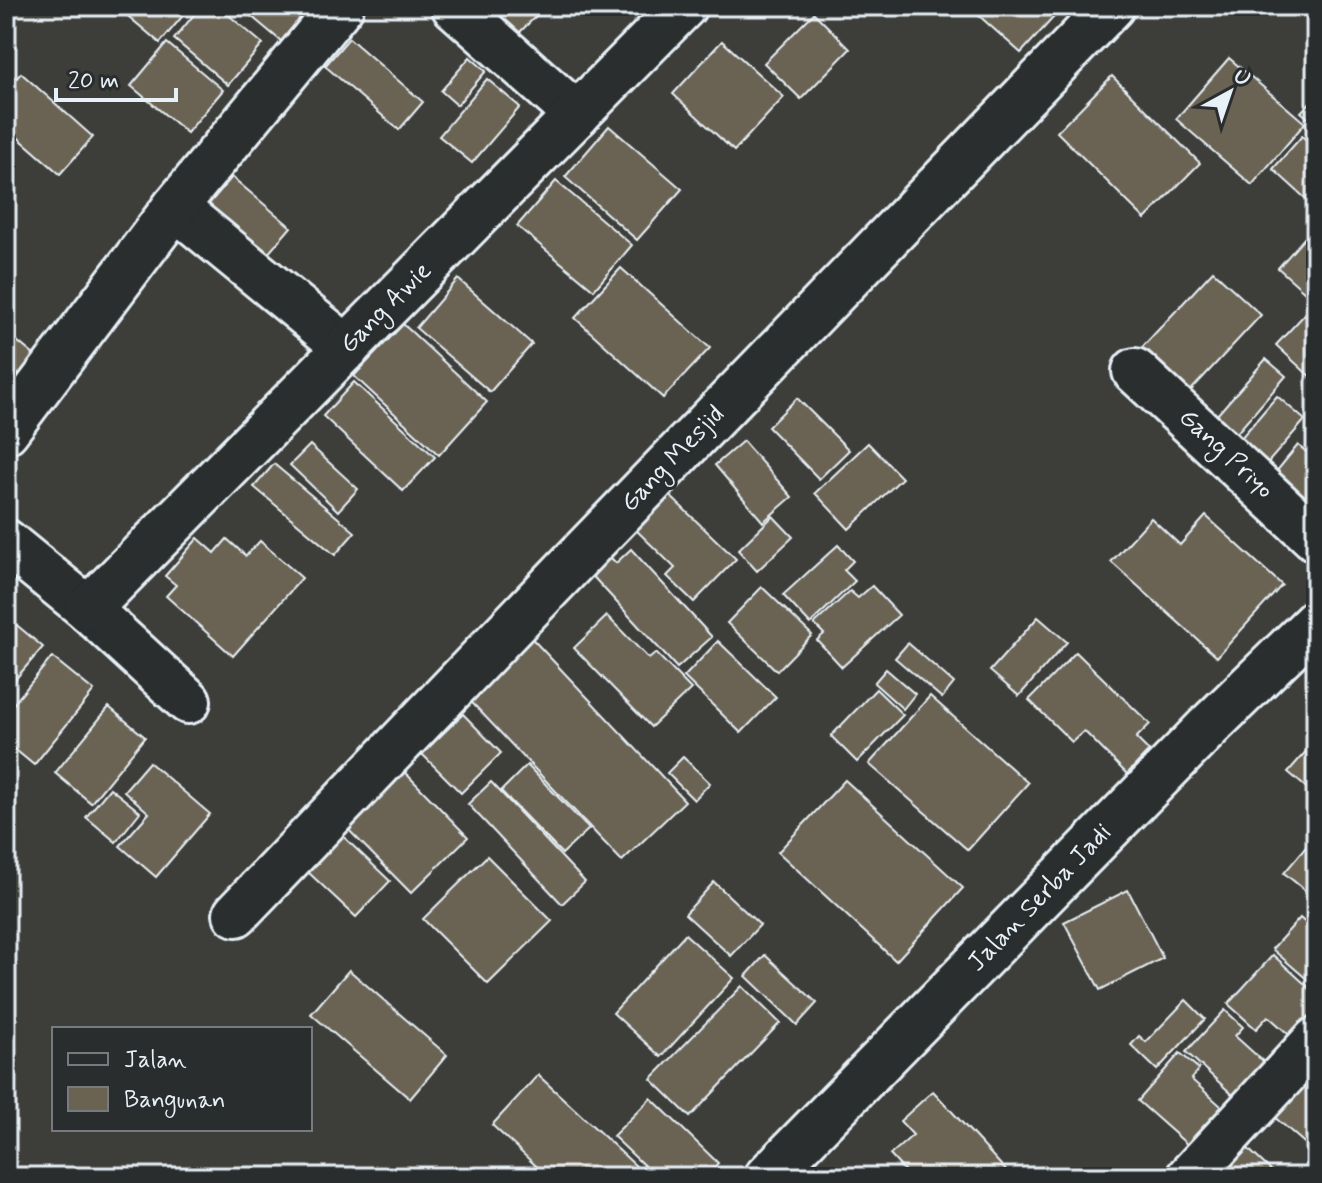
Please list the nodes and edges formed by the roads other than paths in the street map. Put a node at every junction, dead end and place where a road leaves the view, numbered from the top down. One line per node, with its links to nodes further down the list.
1 (341, 6): 6 (street)
2 (454, 6): 5 (street)
3 (684, 6): 5 (street, Gang Awie)
4 (1112, 6): 15 (street, Gang Mesjid)
5 (577, 115): 7 (street, Gang Awie)
6 (175, 207): 7 (street); 9 (street)
7 (347, 348): 12 (street, Gang Awie)
8 (1135, 371): 10 (street, Gang Priyo)
9 (6, 431)
10 (1316, 539)
11 (6, 542): 12 (street)
12 (88, 609): 14 (street)
13 (1316, 622): 17 (street, Jalan Serba Jadi)
14 (188, 701)
15 (236, 914)
16 (1316, 1040): 18 (street)
17 (767, 1177)
18 (1189, 1177)

